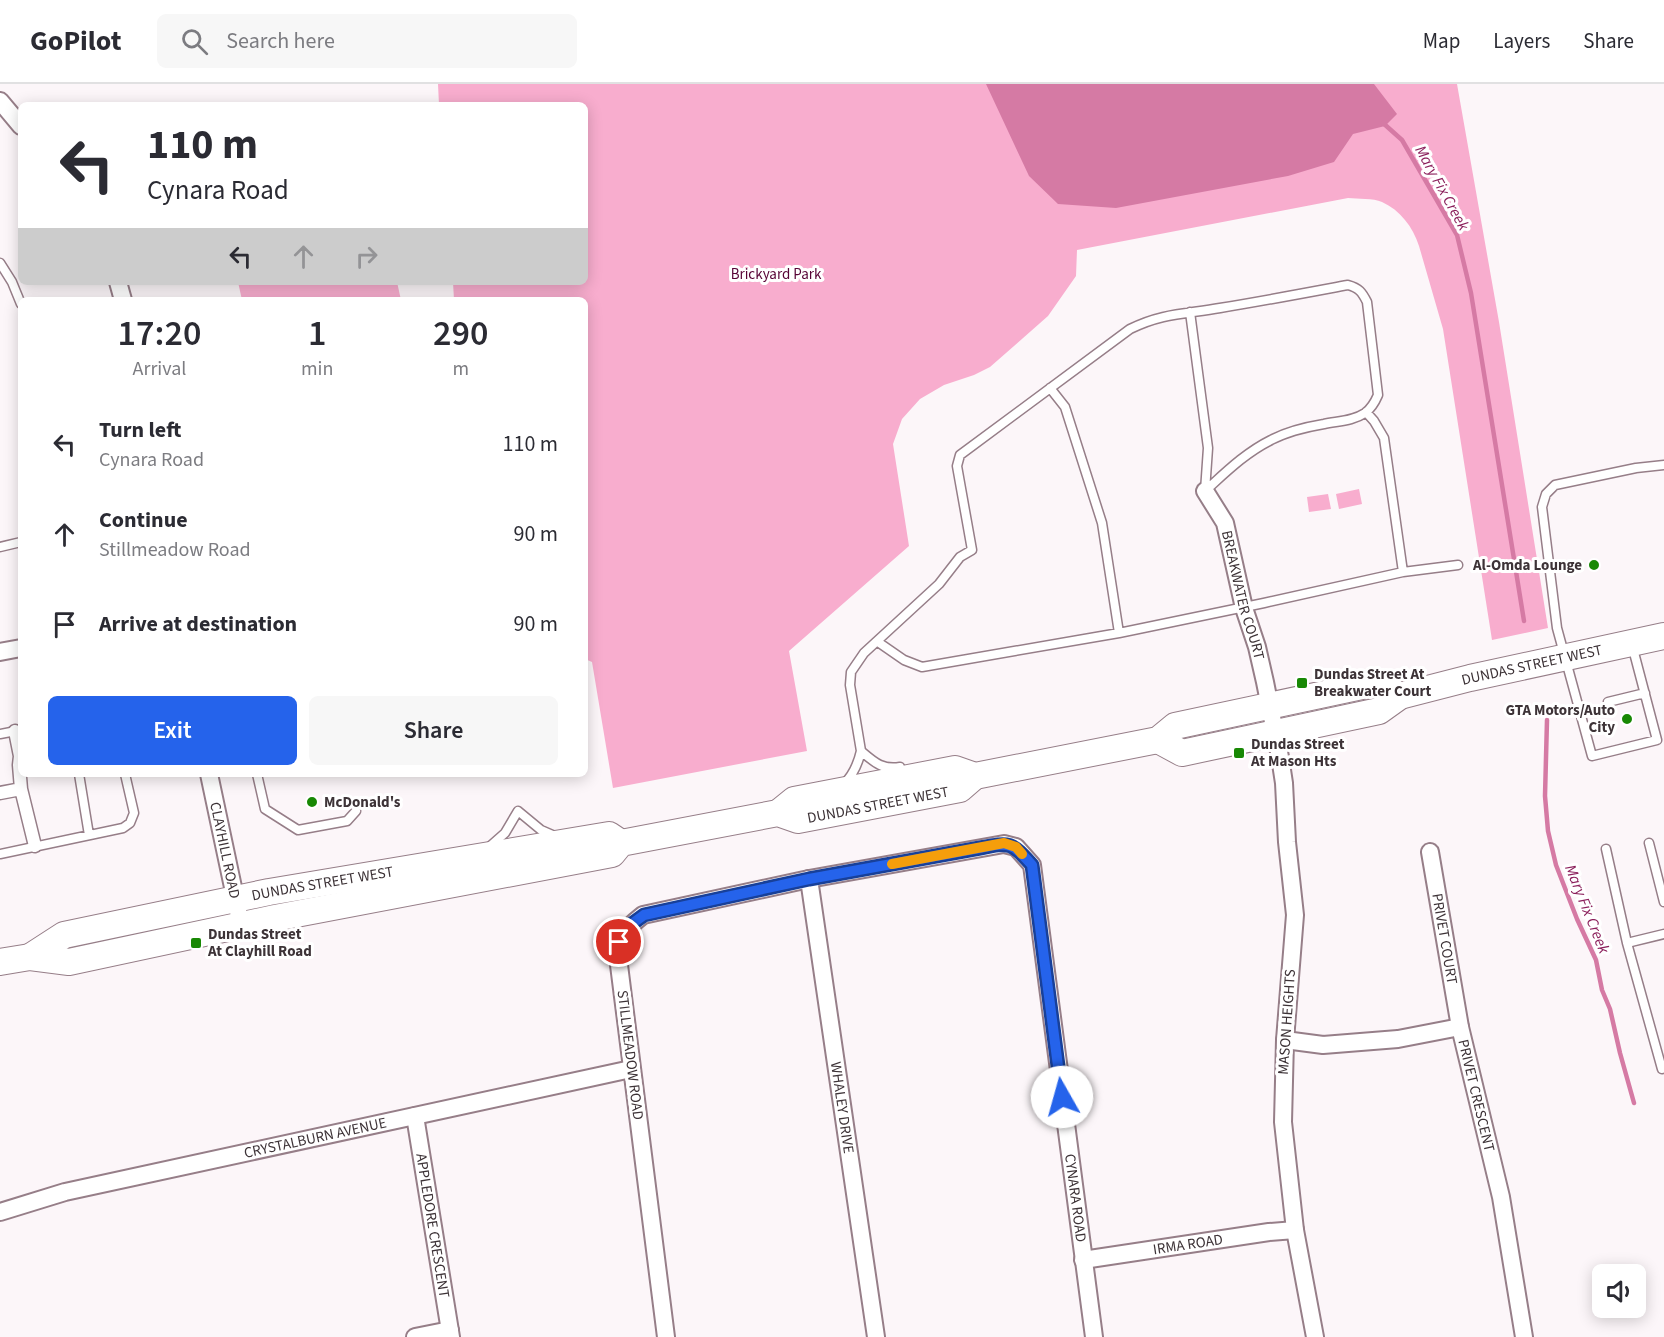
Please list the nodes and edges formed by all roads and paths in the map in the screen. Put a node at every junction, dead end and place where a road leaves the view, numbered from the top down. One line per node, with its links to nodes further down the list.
1 (0, 101): 2 (street)
2 (18, 122)
3 (0, 263): 4 (lane)
4 (18, 297)
5 (1190, 312): 6 (lane); 7 (lane); 9 (lane)
6 (1050, 388): 15 (lane); 17 (lane)
7 (1366, 412): 9 (lane); 13 (lane)
8 (1664, 465): 21 (lane)
9 (1205, 491): 14 (street, BREAKWATER COURT)
10 (18, 543): 11 (lane)
11 (0, 547)
12 (1458, 565): 13 (lane)
13 (1403, 572): 14 (lane)
14 (1244, 608): 15 (lane); 25 (street, BREAKWATER COURT)
15 (1119, 633): 17 (lane)
16 (1664, 636): 18 (main road, DUNDAS STREET WEST)
17 (878, 642): 30 (lane)
18 (1632, 643): 21 (main road, DUNDAS STREET WEST); 22 (lane)
19 (18, 649): 20 (street)
20 (0, 652)
21 (1564, 657): 22 (lane); 23 (main road, DUNDAS STREET WEST)
22 (1646, 693): 24 (lane)
23 (1400, 696): 25 (main road, DUNDAS STREET WEST); 27 (main road, DUNDAS STREET WEST)
24 (1608, 702)
25 (1270, 706): 27 (street, MASON HEIGHTS); 29 (main road, DUNDAS STREET WEST)
26 (18, 730): 28 (lane)
27 (1275, 733): 29 (main road, DUNDAS STREET WEST); 61 (street, MASON HEIGHTS)
28 (0, 734)
29 (1158, 740): 32 (main road, DUNDAS STREET WEST)
30 (861, 751): 31 (lane); 40 (lane)
31 (913, 765)
32 (959, 768): 40 (main road, DUNDAS STREET WEST); 42 (main road, DUNDAS STREET WEST)
33 (20, 777): 38 (street)
34 (79, 777): 43 (lane)
35 (126, 777): 43 (lane)
36 (210, 777): 53 (street, CLAYHILL ROAD)
37 (258, 777): 41 (lane)
38 (21, 789): 39 (street); 47 (street)
39 (0, 793)
40 (827, 794): 42 (main road, DUNDAS STREET WEST)
41 (356, 811)
42 (778, 813): 45 (main road, DUNDAS STREET WEST)
43 (89, 835): 47 (lane)
44 (569, 842): 45 (main road, DUNDAS STREET WEST); 51 (main road, DUNDAS STREET WEST); 51 (lane)
45 (621, 843): 55 (main road, DUNDAS STREET WEST)
46 (1649, 843): 54 (lane)
47 (35, 846): 50 (lane)
48 (1606, 849): 57 (lane)
49 (1430, 852): 60 (street, PRIVET COURT)
50 (0, 854)
51 (479, 857): 53 (main road, DUNDAS STREET WEST)
52 (809, 879): 62 (street, STILLMEADOW ROAD); 67 (street, CYNARA ROAD); 71 (street, WHALEY DRIVE)
53 (235, 900): 55 (street, CLAYHILL ROAD); 58 (main road, DUNDAS STREET WEST)
54 (1664, 902)
55 (241, 926): 58 (main road, DUNDAS STREET WEST)
56 (1664, 934): 57 (lane)
57 (1627, 943): 63 (lane)
58 (30, 957): 59 (main road, DUNDAS STREET WEST)
59 (0, 962)
60 (1460, 1027): 61 (street, PRIVET CRESCENT); 74 (street, PRIVET CRESCENT)
61 (1285, 1040): 66 (street, MASON HEIGHTS)
62 (631, 1069): 64 (street, CRYSTALBURN AVENUE); 70 (street, STILLMEADOW ROAD)
63 (1662, 1069)
64 (415, 1116): 65 (street, CRYSTALBURN AVENUE); 68 (street, APPLEDORE CRESCENT)
65 (0, 1212)
66 (1295, 1230): 67 (street, IRMA ROAD); 73 (street, MASON HEIGHTS)
67 (1083, 1260): 72 (street, CYNARA ROAD)
68 (450, 1334): 69 (street)
69 (415, 1337)
70 (666, 1337)
71 (876, 1337)
72 (1094, 1337)
73 (1315, 1337)
74 (1524, 1337)

